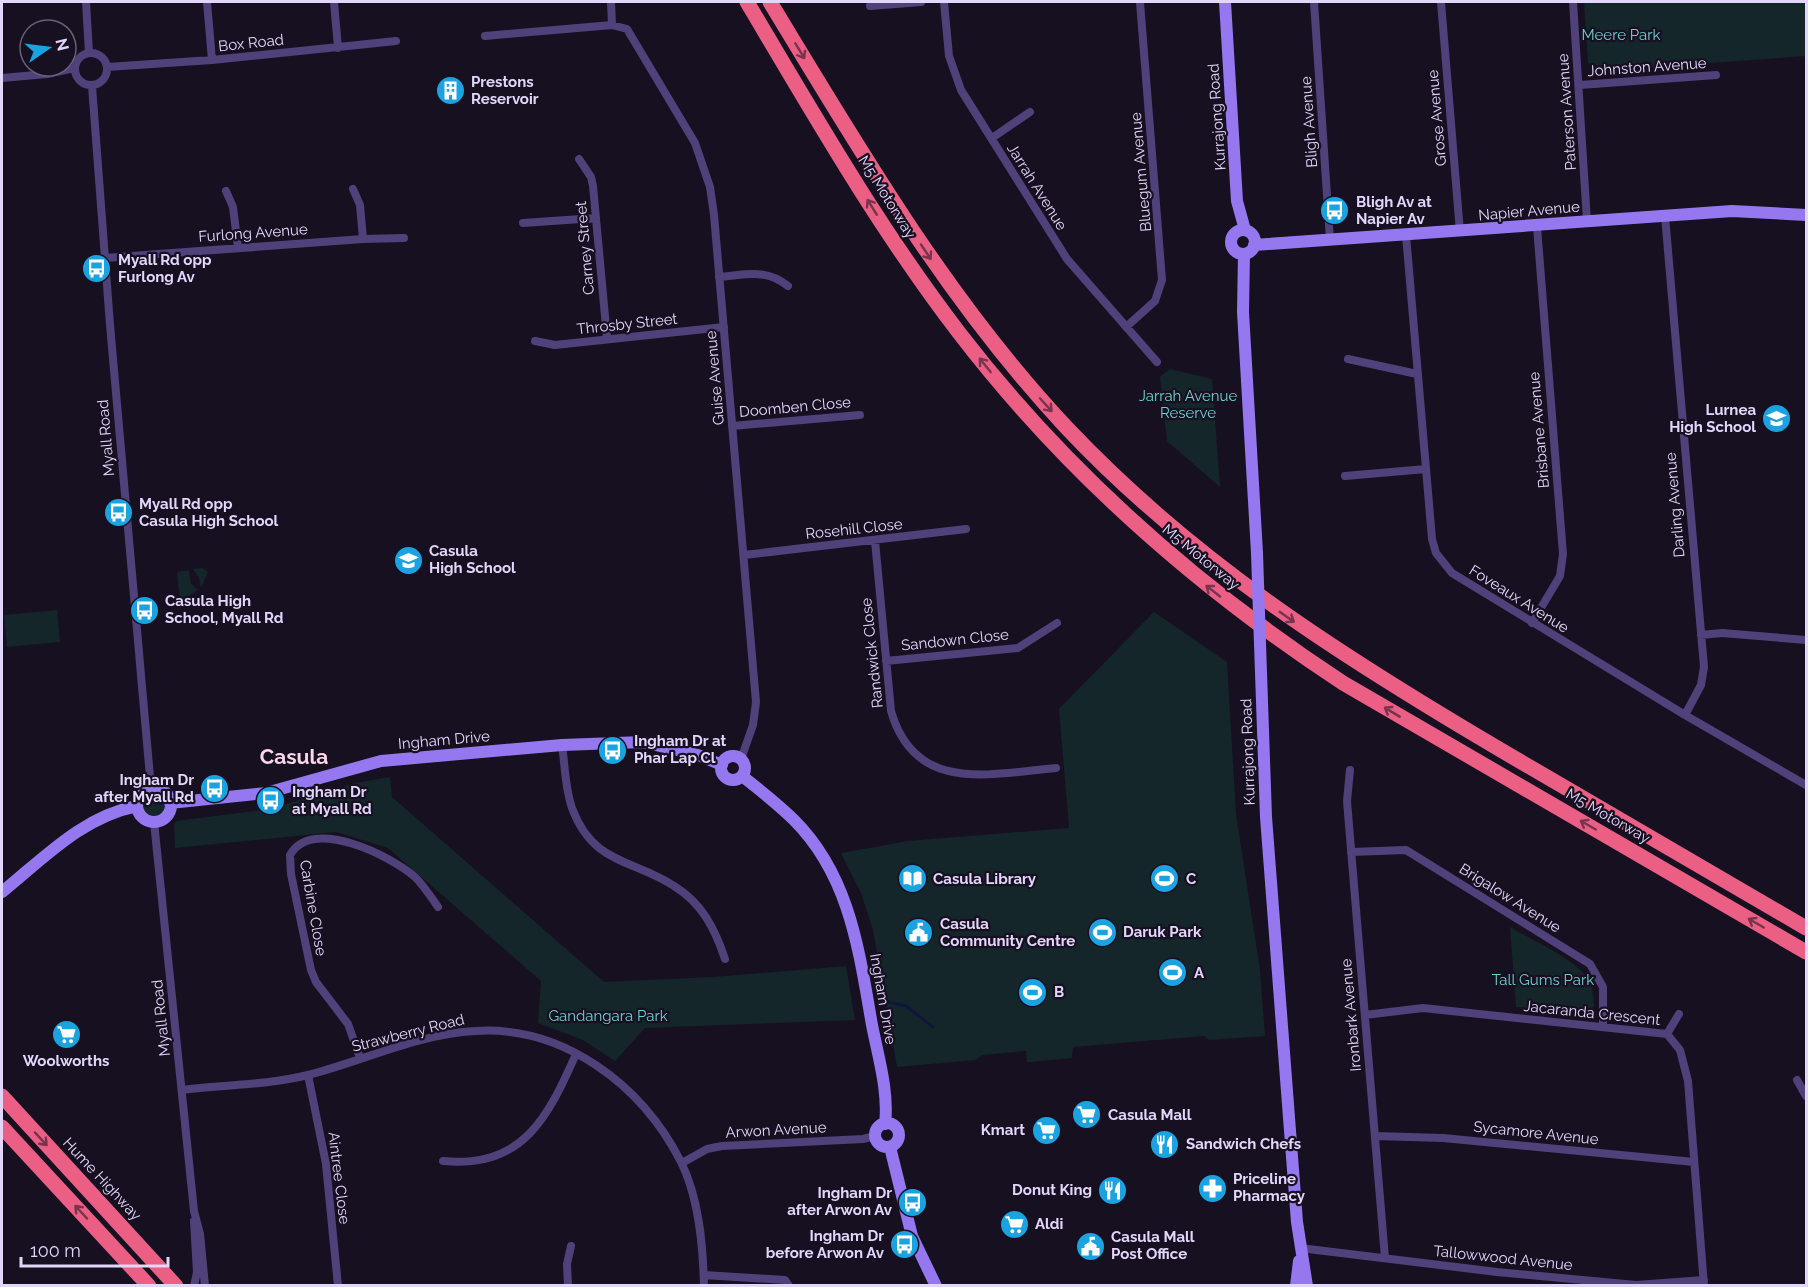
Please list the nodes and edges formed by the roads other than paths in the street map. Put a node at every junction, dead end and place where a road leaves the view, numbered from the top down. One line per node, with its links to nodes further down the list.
1 (86, 2): 19 (street)
2 (207, 2): 21 (street)
3 (334, 2): 18 (street)
4 (611, 2): 15 (street)
5 (745, 2): 87 (highway, M5 Motorway, one-way to 5)
6 (770, 2): 86 (highway, M5 Motorway, one-way to 86)
7 (921, 2): 14 (street)
8 (944, 2): 30 (street, Jarrah Avenue)
9 (1140, 2): 53 (street, Bluegum Avenue)
10 (1225, 2): 40 (street, Kurrajong Road)
11 (1314, 2): 45 (street, Bligh Avenue)
12 (1441, 2): 41 (street, Grose Avenue)
13 (1573, 2): 27 (street, Paterson Avenue)
14 (870, 6)
15 (612, 25): 16 (street); 50 (street, Guise Avenue)
16 (485, 36)
17 (396, 41): 18 (street, Box Road)
18 (338, 48): 21 (street, Box Road)
19 (89, 53): 20 (street); 22 (street)
20 (78, 58)
21 (212, 60): 22 (street, Box Road)
22 (107, 67): 28 (street)
23 (1716, 75): 27 (street, Johnston Avenue)
24 (18, 77): 25 (street)
25 (2, 78)
26 (77, 78): 28 (street)
27 (1580, 85): 37 (street, Paterson Avenue)
28 (92, 86): 49 (street, Myall Road)
29 (1030, 112): 30 (street)
30 (992, 138): 53 (street, Jarrah Avenue)
31 (579, 159): 36 (street, Carney Street)
32 (353, 189): 44 (street)
33 (226, 191): 47 (street)
34 (1806, 215): 35 (street, Napier Avenue)
35 (1665, 216): 37 (street, Napier Avenue); 68 (street, Darling Avenue)
36 (596, 218): 38 (street); 54 (street, Carney Street)
37 (1587, 221): 39 (street, Napier Avenue)
38 (523, 223)
39 (1536, 227): 41 (street, Napier Avenue); 67 (street, Brisbane Avenue)
40 (1245, 230): 46 (street); 48 (street)
41 (1460, 232): 42 (street, Napier Avenue)
42 (1406, 235): 45 (street, Napier Avenue); 58 (street, Foveaux Avenue)
43 (404, 238): 44 (street, Furlong Avenue)
44 (363, 239): 47 (street, Furlong Avenue)
45 (1330, 240): 46 (street, Napier Avenue)
46 (1254, 245): 48 (street)
47 (238, 248): 49 (street, Furlong Avenue)
48 (1244, 254): 110 (street, Kurrajong Road, bridge)
49 (105, 258): 79 (street, Myall Road)
50 (719, 277): 51 (street); 52 (street, Guise Avenue)
51 (788, 286)
52 (724, 327): 54 (street, Throsby Street); 60 (street, Guise Avenue)
53 (1126, 327): 57 (street, Jarrah Avenue)
54 (606, 338): 55 (street, Throsby Street)
55 (534, 341)
56 (1348, 359): 58 (street)
57 (1157, 362)
58 (1417, 374): 61 (street, Foveaux Avenue)
59 (860, 414): 60 (street, Doomben Close)
60 (732, 426): 65 (street, Guise Avenue)
61 (1425, 469): 62 (street); 67 (street, Foveaux Avenue)
62 (1346, 476)
63 (966, 529): 64 (street, Rosehill Close)
64 (875, 541): 65 (street, Rosehill Close); 70 (street, Randwick Close)
65 (744, 555): 73 (street, Guise Avenue)
66 (1057, 623): 70 (street, Sandown Close)
67 (1532, 623): 71 (street, Foveaux Avenue)
68 (1701, 635): 69 (street); 71 (street, Darling Avenue)
69 (1806, 640)
70 (886, 661): 75 (street, Randwick Close)
71 (1685, 715): 78 (street, Foveaux Avenue)
72 (562, 744): 74 (street, Ingham Drive); 80 (street, Ingham Drive); 88 (street)
73 (741, 759): 74 (street); 77 (street)
74 (722, 765): 77 (street)
75 (1056, 768)
76 (1350, 770): 83 (street, Ironbark Avenue)
77 (742, 776): 100 (street, Ingham Drive)
78 (1806, 785)
79 (151, 788): 80 (street); 81 (street)
80 (170, 803): 82 (street)
81 (137, 806): 82 (street); 84 (street)
82 (154, 822): 97 (street, Myall Road)
83 (1351, 852): 89 (street, Ironbark Avenue); 91 (street, Brigalow Avenue)
84 (2, 892)
85 (438, 907): 94 (street, Carbine Close)
86 (1806, 928)
87 (1806, 952)
88 (726, 959)
89 (1365, 1014): 91 (street, Jacaranda Crescent); 103 (street, Ironbark Avenue)
90 (1679, 1014): 92 (street)
91 (1603, 1026): 92 (street, Jacaranda Crescent)
92 (1666, 1034): 106 (street, Jacaranda Crescent)
93 (576, 1054): 94 (street, Strawberry Road); 105 (street); 107 (street, Strawberry Road)
94 (360, 1058): 95 (street, Strawberry Road)
95 (308, 1075): 97 (street, Strawberry Road); 118 (street, Aintree Close)
96 (1797, 1080): 99 (street)
97 (182, 1090): 108 (street, Myall Road)
98 (2, 1096): 115 (highway, Hume Highway, one-way to 115)
99 (1806, 1096)
100 (885, 1124): 102 (street); 104 (street)
101 (2, 1127): 114 (highway, one-way to 101)
102 (875, 1136): 104 (street); 107 (street, Arwon Avenue)
103 (1375, 1136): 106 (street, Sycamore Avenue); 111 (street, Ironbark Avenue)
104 (890, 1147): 122 (street)
105 (443, 1161)
106 (1694, 1162): 113 (street, Jacaranda Crescent)
107 (682, 1163): 112 (street, Strawberry Road)
108 (194, 1211): 116 (street, Myall Road); 117 (street, Myall Road)
109 (571, 1246): 119 (street)
110 (1300, 1248): 111 (street, Tallowwood Avenue); 123 (street, Kurrajong Road); 124 (street, Kurrajong Road)
111 (1385, 1258): 113 (street, Tallowwood Avenue)
112 (704, 1275): 120 (street, Strawberry Road); 121 (street)
113 (1704, 1283)
114 (149, 1286)
115 (176, 1286)
116 (195, 1286)
117 (205, 1286)
118 (338, 1286)
119 (568, 1286)
120 (704, 1286)
121 (789, 1286)
122 (936, 1286)
123 (1296, 1286)
124 (1307, 1286)

